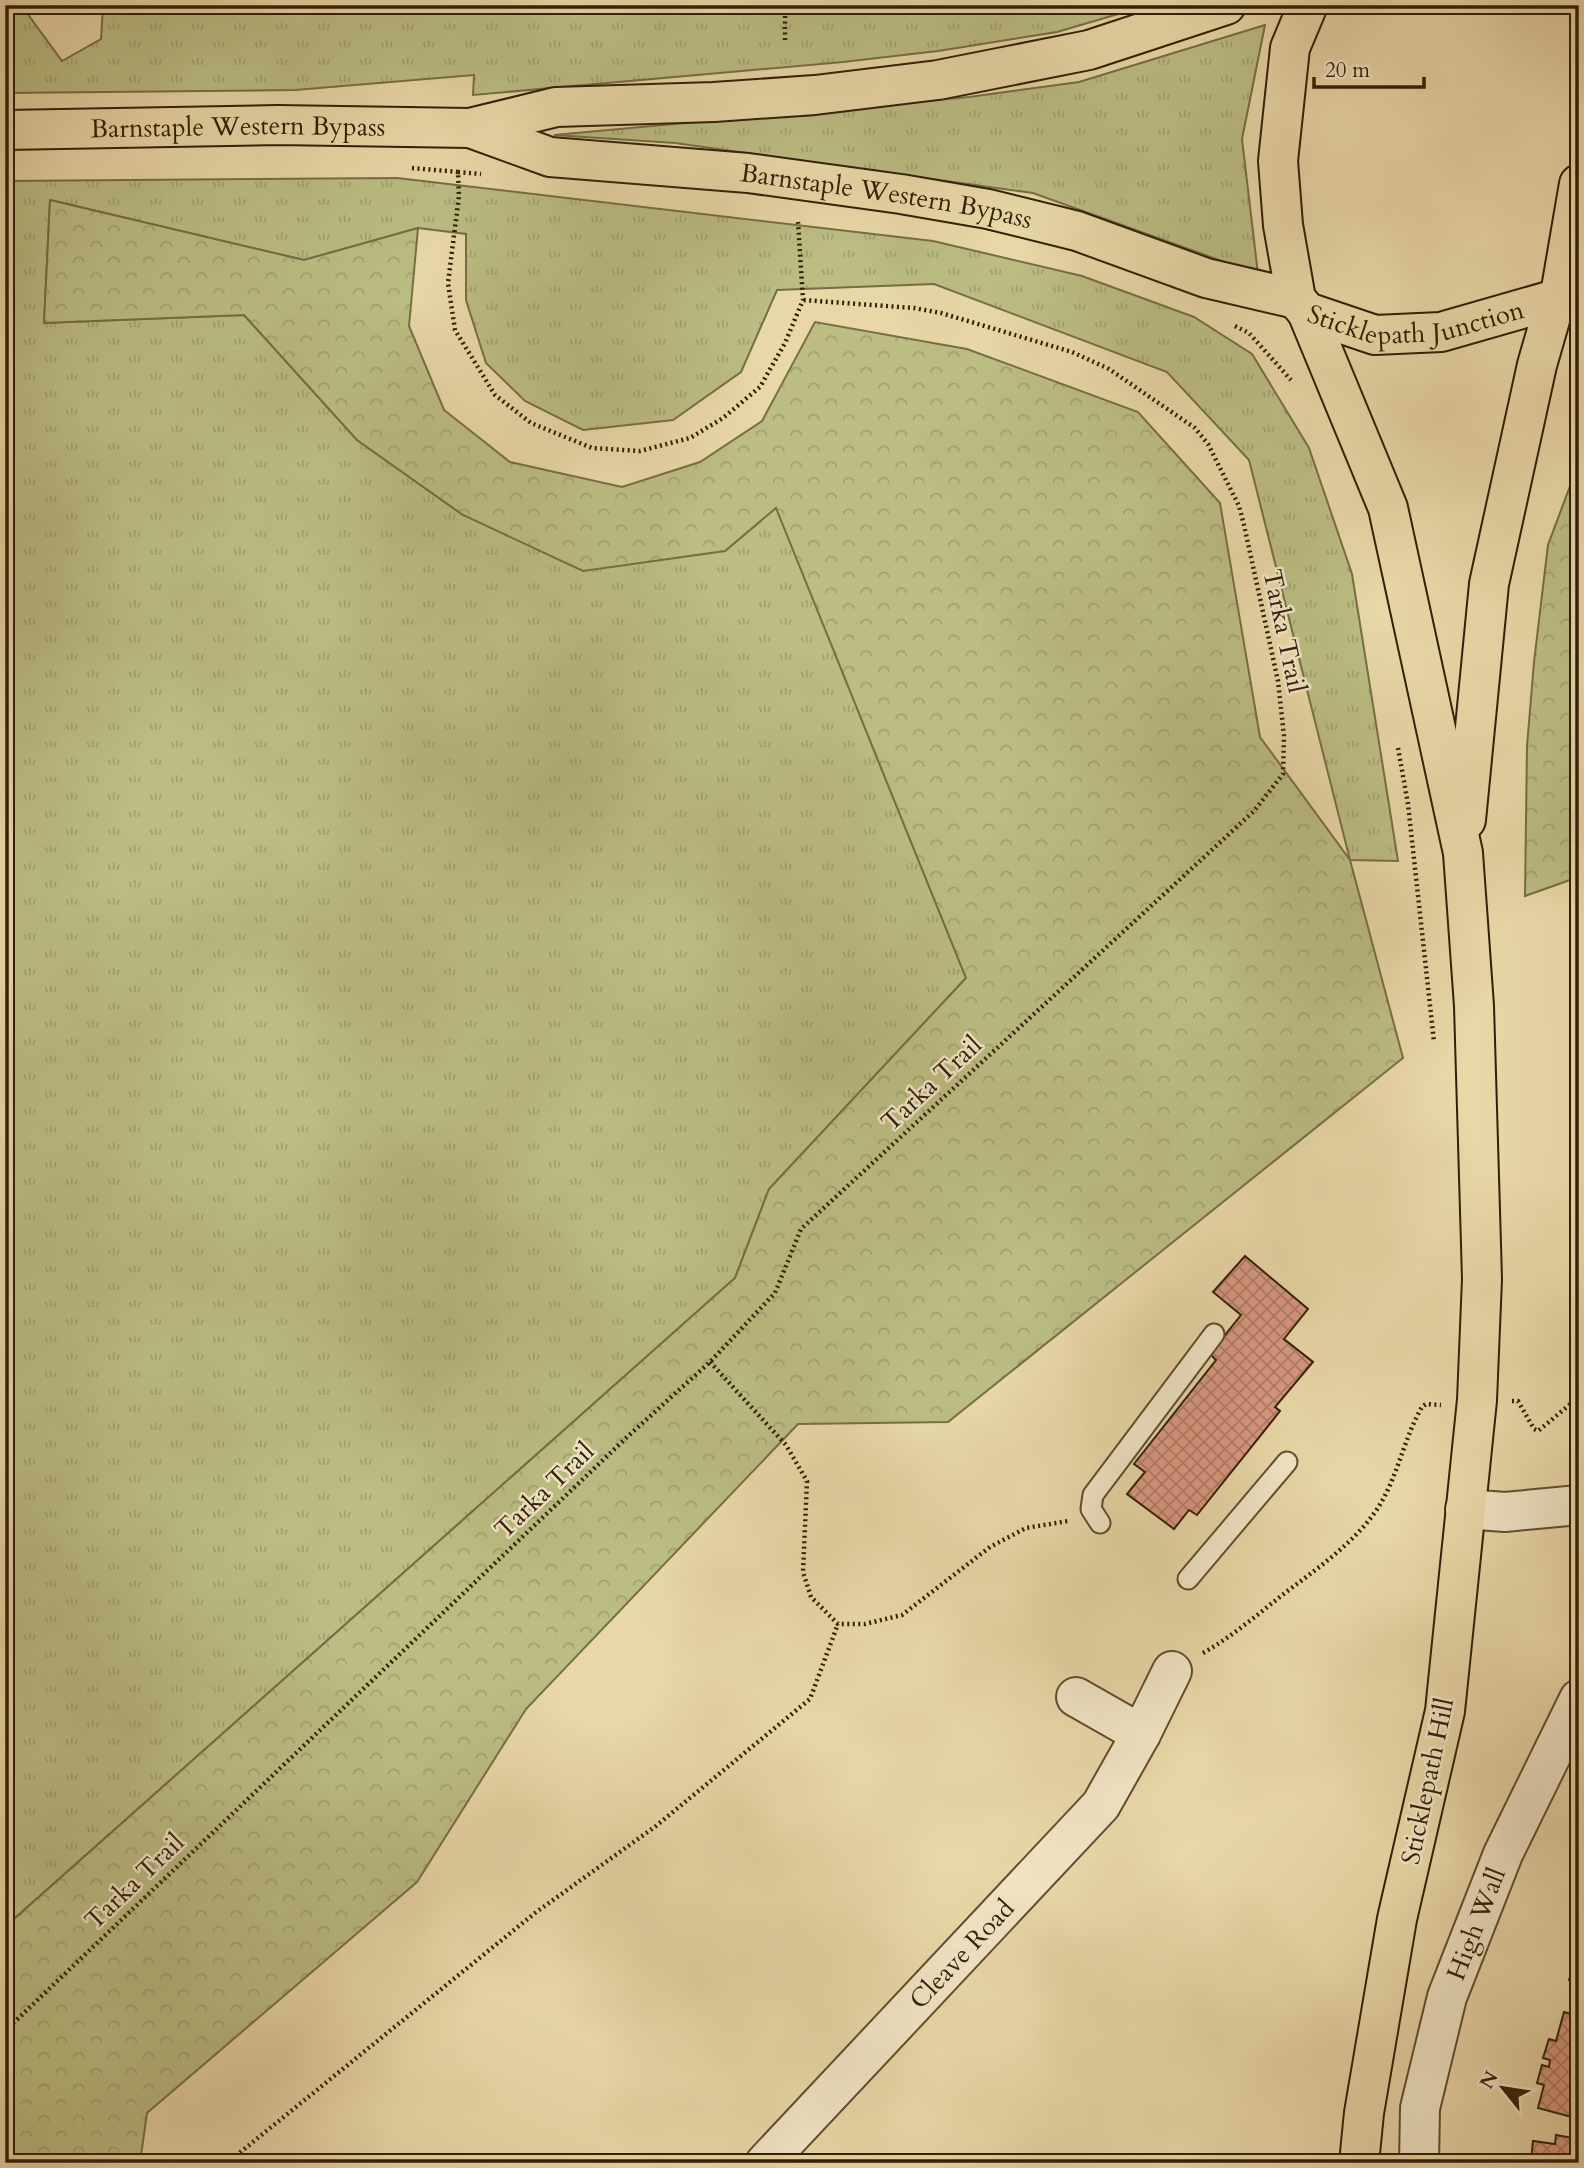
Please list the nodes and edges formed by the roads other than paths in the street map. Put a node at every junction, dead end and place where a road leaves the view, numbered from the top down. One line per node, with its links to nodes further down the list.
1 (1226, 5): 3 (main road, Barnstaple Western Bypass)
2 (1308, 5): 7 (main road, Sticklepath Junction)
3 (470, 128): 4 (main road, Barnstaple Western Bypass); 7 (main road, Barnstaple Western Bypass)
4 (5, 130)
5 (1579, 184): 6 (main road, Sticklepath Junction)
6 (1565, 290): 7 (main road, Sticklepath Junction); 8 (main road)
7 (1302, 306): 8 (main road)
8 (1463, 853): 12 (main road, Sticklepath Hill)
9 (1214, 1334): 13 (lane)
10 (1287, 1462): 14 (lane)
11 (1579, 1505): 12 (street)
12 (1465, 1509): 20 (main road, Sticklepath Hill)
13 (1100, 1524)
14 (1188, 1579)
15 (1172, 1671): 18 (street, Cleave Road)
16 (1076, 1697): 18 (street)
17 (1579, 1699): 21 (street, High Wall)
18 (1141, 1734): 19 (street, Cleave Road)
19 (765, 2163)
20 (1359, 2163)
21 (1419, 2163)

